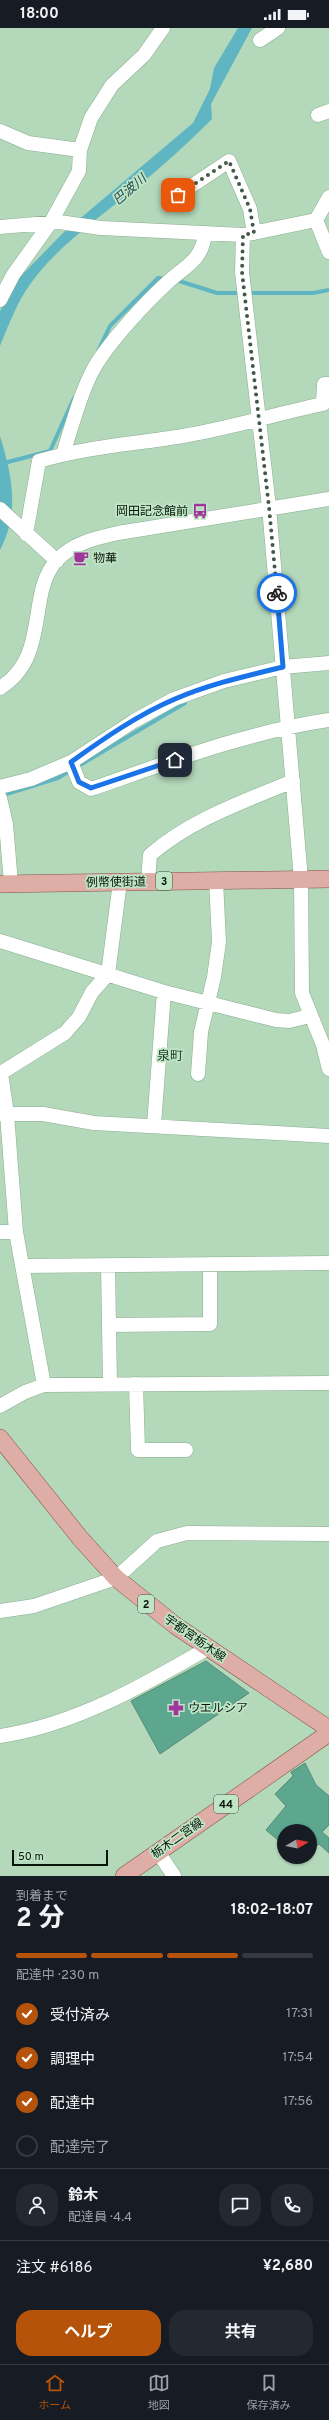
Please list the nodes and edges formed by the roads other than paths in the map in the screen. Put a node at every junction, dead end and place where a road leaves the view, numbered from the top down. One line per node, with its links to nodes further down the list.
1 (163, 28): 5 (street)
2 (278, 28): 3 (street)
3 (260, 40)
4 (0, 130): 5 (street)
5 (80, 150): 9 (street)
6 (178, 195): 12 (street)
7 (329, 197): 8 (street)
8 (316, 220): 12 (street); 13 (street)
9 (55, 222): 10 (street); 11 (street); 14 (street)
10 (0, 227)
11 (205, 233): 12 (street); 17 (street)
12 (248, 234): 16 (street)
13 (329, 252)
14 (0, 300)
15 (329, 384): 16 (street)
16 (259, 421): 17 (street); 19 (street)
17 (63, 454): 21 (street)
18 (329, 499): 19 (street)
19 (269, 507): 22 (street); 24 (street)
20 (0, 509): 21 (street)
21 (26, 534): 22 (street)
22 (57, 561): 25 (street)
23 (329, 663): 24 (street)
24 (283, 667): 27 (street); 28 (street)
25 (0, 688)
26 (329, 720): 27 (street)
27 (288, 726): 28 (street); 29 (street)
28 (71, 762): 30 (street)
29 (293, 781): 34 (street); 35 (street)
30 (0, 787)
31 (0, 798): 37 (street)
32 (329, 879): 34 (main road, 例幣使街道 / 3)
33 (216, 880): 34 (main road, 例幣使街道 / 3); 35 (main road, 例幣使街道 / 3); 41 (street)
34 (301, 880): 42 (street)
35 (148, 881): 36 (main road, 例幣使街道 / 3)
36 (120, 882): 37 (main road, 例幣使街道 / 3); 39 (street)
37 (5, 883)
38 (0, 941): 39 (street)
39 (108, 974): 40 (street); 46 (street)
40 (164, 992): 41 (street); 47 (street)
41 (208, 1003): 42 (street); 45 (street)
42 (310, 1016): 43 (street)
43 (326, 1045): 44 (street)
44 (329, 1069)
45 (198, 1074)
46 (4, 1114): 47 (street); 50 (street)
47 (154, 1125): 48 (street)
48 (329, 1136)
49 (0, 1232): 50 (street)
50 (16, 1232): 54 (street)
51 (329, 1263): 52 (street)
52 (210, 1264): 53 (street); 55 (street)
53 (108, 1265): 54 (street); 55 (street)
54 (22, 1266): 59 (street)
55 (109, 1324): 57 (street)
56 (329, 1383): 58 (street)
57 (110, 1384): 58 (street); 59 (street)
58 (136, 1384): 62 (street)
59 (44, 1385): 60 (street)
60 (0, 1406)
61 (0, 1438): 64 (main road, 宇都宮栃木線 / 2)
62 (186, 1450)
63 (329, 1534): 64 (street)
64 (116, 1578): 65 (street); 66 (main road, 宇都宮栃木線 / 2)
65 (0, 1611)
66 (208, 1648): 67 (main road, 宇都宮栃木線 / 2); 69 (street)
67 (329, 1729)
68 (329, 1733): 70 (main road, 栃木二宮線 / 44)
69 (0, 1736)
70 (158, 1852): 71 (main road, 栃木二宮線 / 44); 72 (street)
71 (124, 1876)
72 (174, 1876)

